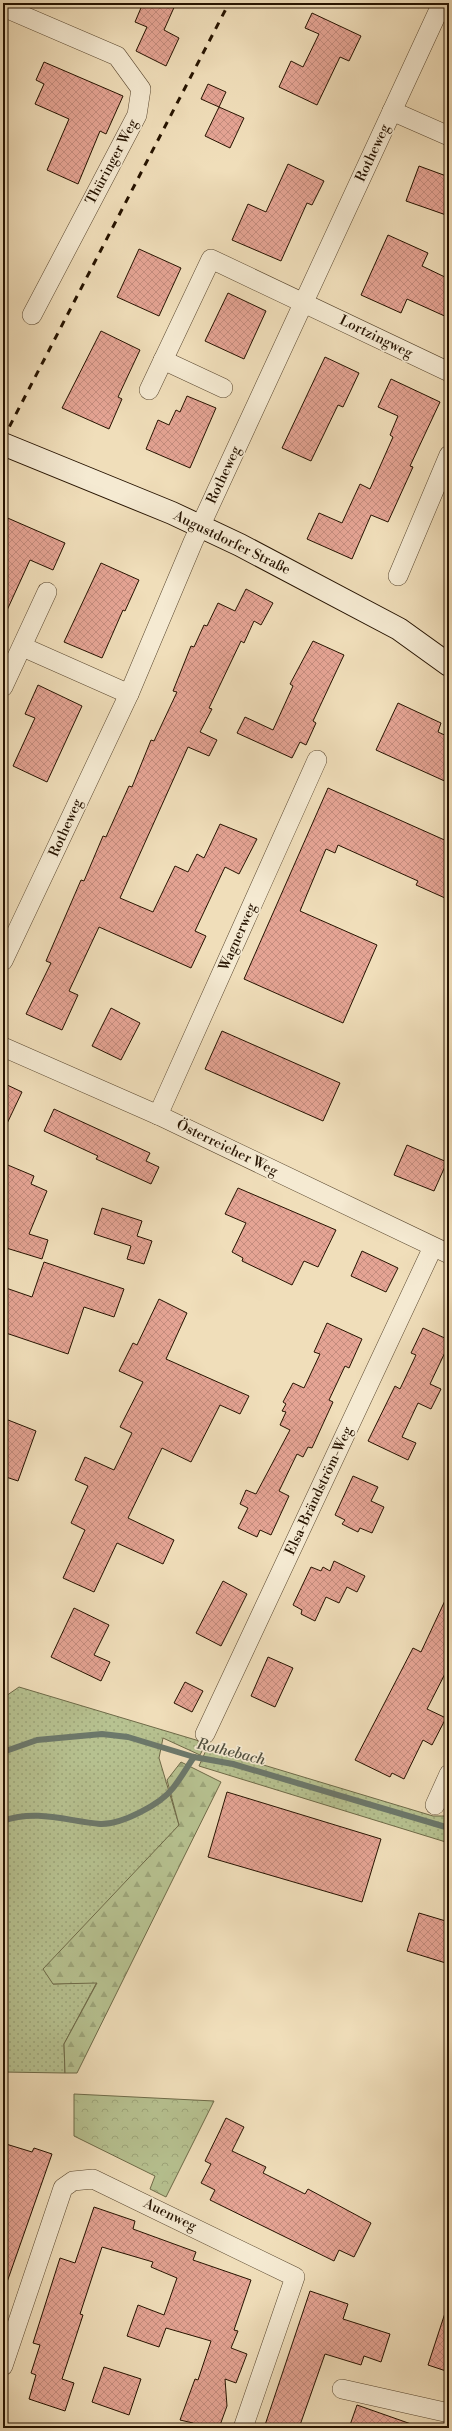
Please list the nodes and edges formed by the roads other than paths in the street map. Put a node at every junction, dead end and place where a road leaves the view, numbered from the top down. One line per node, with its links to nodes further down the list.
1 (442, 3): 3 (street, Rotheweg)
2 (3, 7): 6 (street, Thüringer Weg)
3 (392, 111): 4 (street); 5 (street, Rotheweg)
4 (449, 136)
5 (304, 302): 7 (street); 8 (street, Lortzingweg); 13 (street, Rotheweg)
6 (32, 315)
7 (163, 360): 9 (street); 10 (street)
8 (449, 372)
9 (223, 388)
10 (149, 390)
11 (3, 444): 13 (street, Augustdorfer Straße)
12 (449, 455): 14 (street)
13 (201, 526): 17 (street, Augustdorfer Straße); 19 (street, Rotheweg)
14 (398, 576)
15 (48, 592): 16 (street)
16 (23, 647): 18 (street); 19 (street)
17 (449, 666)
18 (3, 687)
19 (128, 694): 21 (street, Rotheweg)
20 (317, 760): 23 (street, Wagnerweg)
21 (3, 961)
22 (3, 1047): 23 (street, Österreicher Weg)
23 (158, 1115): 24 (street, Österreicher Weg)
24 (441, 1250): 25 (street, Elsa-Brändström-Weg)
25 (205, 1734)
26 (449, 1774): 27 (street)
27 (435, 1805)
28 (4, 2363): 31 (street, Auenweg)
29 (342, 2389): 30 (street)
30 (449, 2413)
31 (244, 2428)

